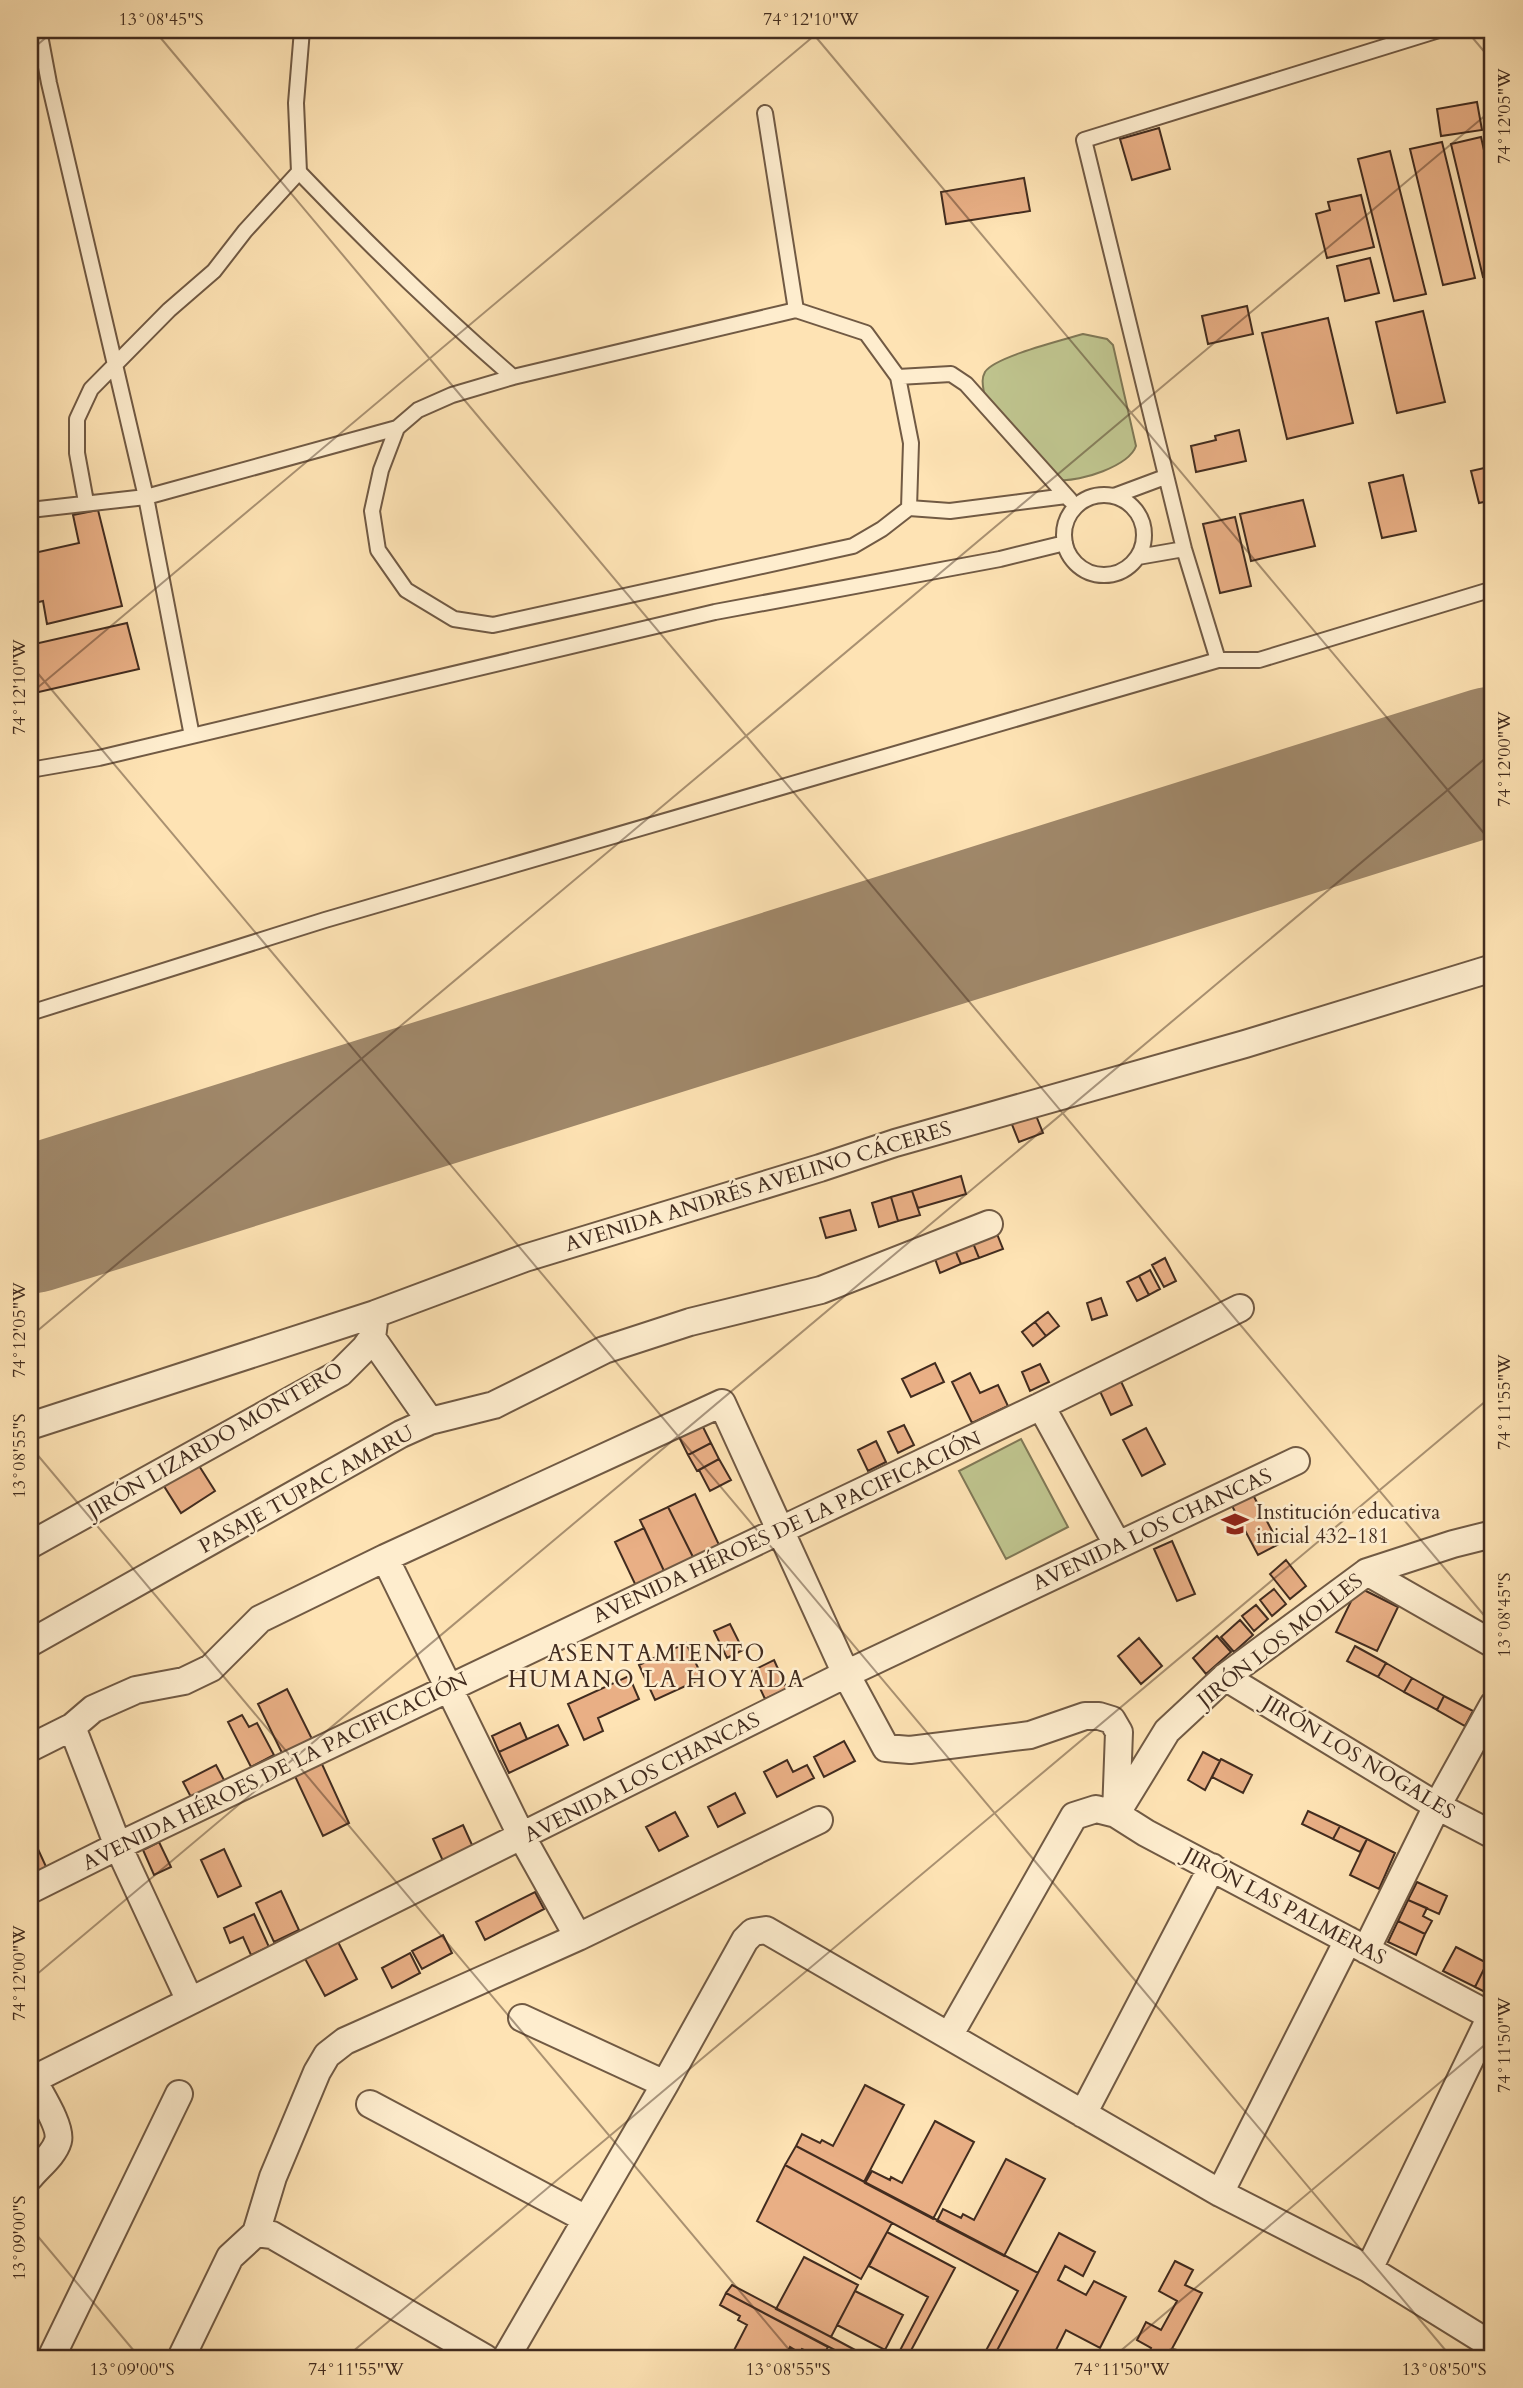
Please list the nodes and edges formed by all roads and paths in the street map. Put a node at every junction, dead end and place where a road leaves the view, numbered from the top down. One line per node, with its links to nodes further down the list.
1 (39, 30): 7 (lane)
2 (302, 30): 5 (lane)
3 (1439, 30): 11 (lane)
4 (765, 113): 6 (lane)
5 (299, 172): 7 (lane); 8 (lane)
6 (796, 310): 8 (lane); 9 (lane)
7 (115, 365): 13 (lane); 15 (lane)
8 (513, 377): 10 (lane)
9 (898, 377): 14 (lane); 16 (lane)
10 (397, 428): 13 (lane); 16 (lane)
11 (1165, 477): 12 (lane); 19 (lane)
12 (1114, 496): 14 (lane); 20 (lane)
13 (146, 497): 15 (lane); 23 (lane)
14 (1071, 501): 16 (lane); 18 (lane)
15 (86, 502): 17 (lane)
16 (909, 508)
17 (30, 510)
18 (1065, 542): 20 (lane); 23 (lane)
19 (1184, 549): 20 (lane); 22 (lane)
20 (1138, 557)
21 (1493, 589): 22 (lane)
22 (1217, 660): 26 (lane)
23 (192, 736): 24 (lane)
24 (30, 770)
25 (1493, 968): 29 (street, AVENIDA ANDRÉS AVELINO CÁCERES)
26 (30, 1013)
27 (989, 1224): 31 (street, PASAJE TUPAC AMARU)
28 (1240, 1308): 30 (street, AVENIDA HÉROES DE LA PACIFICACIÓN)
29 (373, 1326): 31 (street); 32 (street, AVENIDA ANDRÉS AVELINO CÁCERES); 37 (street, JIRÓN LIZARDO MONTERO)
30 (1041, 1406): 34 (street, AVENIDA HÉROES DE LA PACIFICACIÓN); 36 (street)
31 (430, 1421): 40 (street, PASAJE TUPAC AMARU)
32 (30, 1426)
33 (1296, 1461): 36 (street, AVENIDA LOS CHANCAS)
34 (780, 1530): 38 (street); 42 (street); 44 (street, AVENIDA HÉROES DE LA PACIFICACIÓN)
35 (1493, 1534): 39 (street, JIRÓN LOS MOLLES)
36 (1117, 1544): 42 (street, AVENIDA LOS CHANCAS)
37 (30, 1545)
38 (386, 1558): 44 (street); 46 (street)
39 (1367, 1573): 41 (street); 43 (street, JIRÓN LOS MOLLES)
40 (30, 1643)
41 (1493, 1644)
42 (846, 1674): 49 (street); 52 (street, AVENIDA LOS CHANCAS)
43 (1225, 1677): 48 (street, JIRÓN LOS NOGALES); 49 (street, JIRÓN LOS MOLLES)
44 (450, 1687): 52 (street); 53 (street, AVENIDA HÉROES DE LA PACIFICACIÓN)
45 (1493, 1705): 48 (street)
46 (72, 1727): 47 (street); 53 (street)
47 (30, 1748)
48 (1437, 1806): 51 (street, JIRÓN LOS NOGALES); 57 (street)
49 (1116, 1814): 54 (street, JIRÓN LAS PALMERAS); 61 (street)
50 (819, 1820): 56 (street)
51 (1493, 1835)
52 (522, 1837): 56 (street); 58 (street, AVENIDA LOS CHANCAS)
53 (118, 1846): 55 (street, AVENIDA HÉROES DE LA PACIFICACIÓN); 58 (street)
54 (1212, 1867): 57 (street, JIRÓN LAS PALMERAS); 66 (street)
55 (30, 1890)
56 (578, 1937): 70 (street)
57 (1357, 1945): 59 (street, JIRÓN LAS PALMERAS); 68 (street)
58 (190, 2001): 62 (street, AVENIDA LOS CHANCAS)
59 (1492, 2017): 71 (street)
60 (522, 2018): 63 (street)
61 (948, 2036): 63 (street); 66 (street)
62 (31, 2080): 67 (street)
63 (665, 2084): 69 (street)
64 (179, 2094): 73 (street)
65 (370, 2104): 69 (street)
66 (1083, 2114): 68 (street)
67 (30, 2176)
68 (1220, 2193): 71 (street)
69 (586, 2219): 76 (street)
70 (256, 2233): 74 (street); 75 (street)
71 (1369, 2269): 72 (street)
72 (1493, 2346)
73 (51, 2358)
74 (181, 2358)
75 (485, 2358)
76 (506, 2358)

